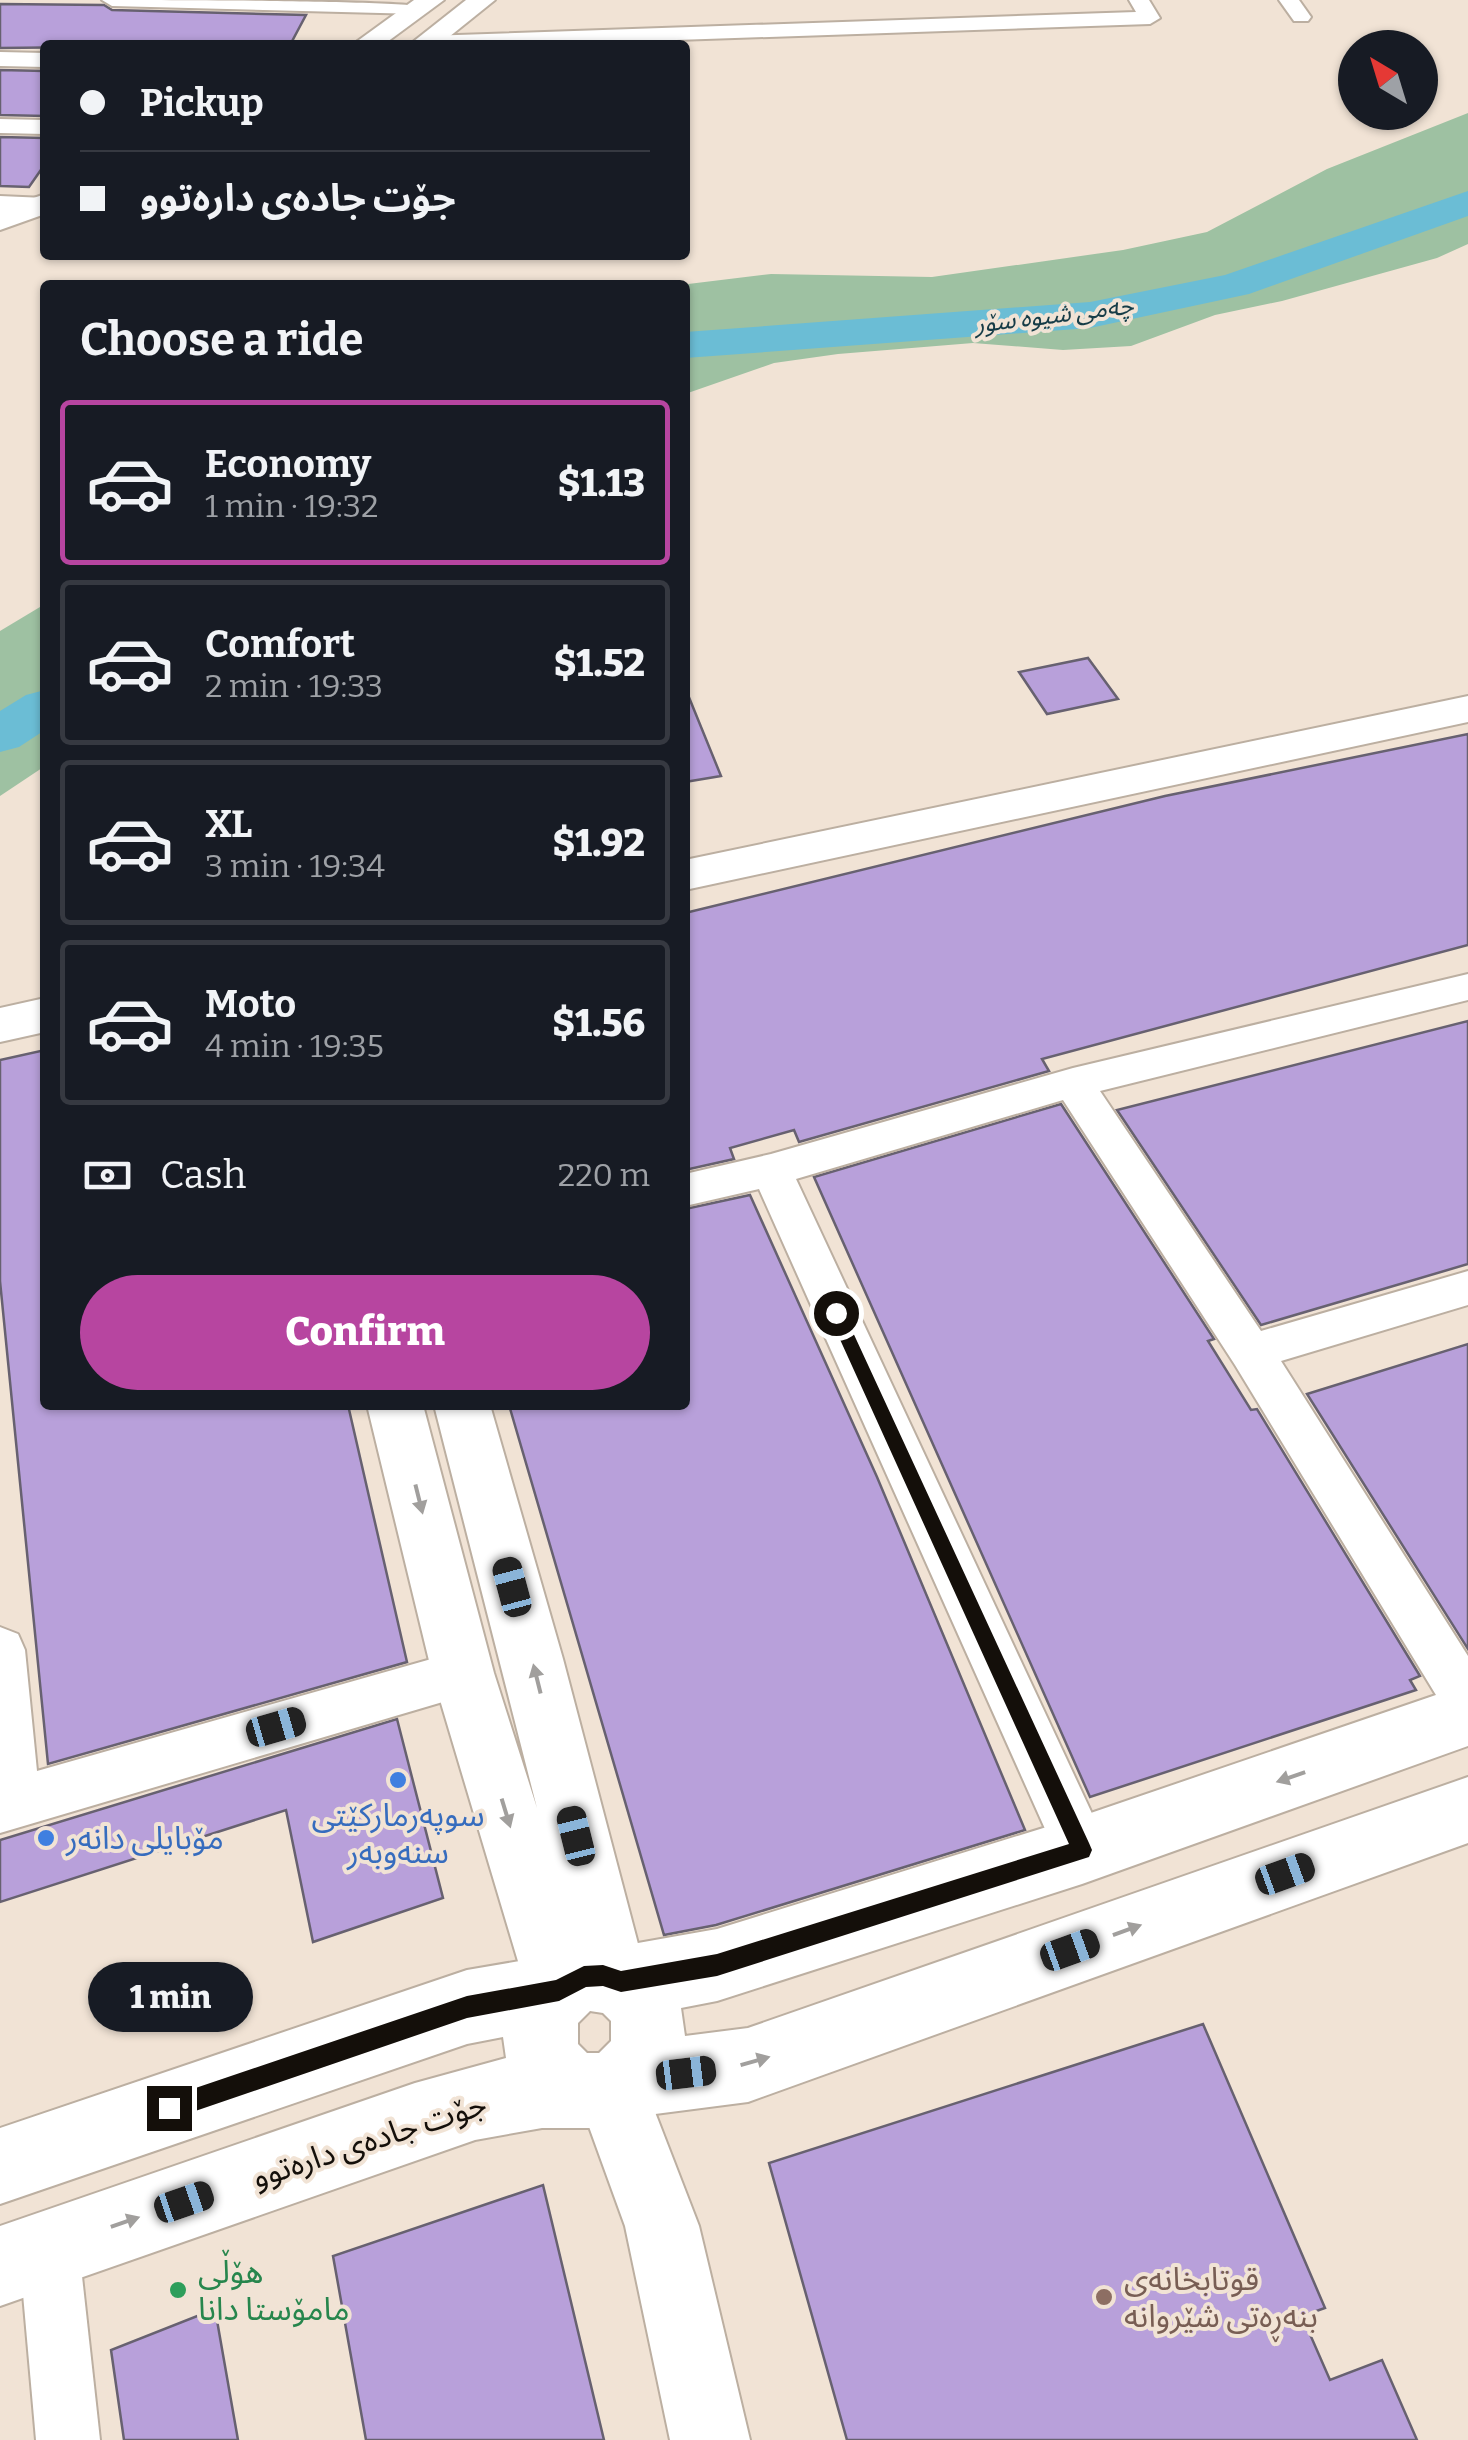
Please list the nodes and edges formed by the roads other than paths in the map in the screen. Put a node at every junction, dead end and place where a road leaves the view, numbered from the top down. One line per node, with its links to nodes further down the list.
1 (112, 0): 6 (street)
2 (482, 0): 11 (street)
3 (834, 0): 9 (street)
4 (986, 0): 8 (street)
5 (1140, 0): 8 (street)
6 (199, 1): 7 (street)
7 (425, 4): 10 (street)
8 (995, 22): 9 (street)
9 (841, 28): 12 (street)
10 (371, 40)
11 (430, 40)
12 (483, 40)
13 (0, 58): 14 (street)
14 (40, 60)
15 (0, 126): 16 (street)
16 (40, 127)
17 (0, 203): 18 (street)
18 (40, 204)
19 (40, 205): 20 (street)
20 (0, 221)
21 (1468, 709): 22 (street)
22 (690, 875)
23 (1468, 986): 26 (street)
24 (40, 1016): 25 (street)
25 (0, 1025)
26 (1073, 1082): 27 (street); 30 (street)
27 (770, 1170): 28 (street); 39 (street)
28 (690, 1189)
29 (1468, 1288): 30 (street)
30 (1251, 1352): 35 (street)
31 (396, 1410): 34 (street, one-way to 34)
32 (463, 1410): 40 (street, one-way to 32)
33 (0, 1650): 37 (street)
34 (464, 1673): 37 (street); 40 (street, one-way to 40)
35 (1468, 1702)
36 (1468, 1715): 39 (main road, one-way to 39)
37 (7, 1805)
38 (1468, 1810): 41 (main road, جۆت جادەی دارەتوو, one-way to 38)
39 (1082, 1850): 40 (main road)
40 (597, 1983): 41 (main road); 41 (main road); 42 (main road)
41 (602, 2086): 43 (main road, جۆت جادەی دارەتوو, one-way to 41); 45 (street)
42 (0, 2166)
43 (24, 2258): 44 (street)
44 (68, 2440)
45 (710, 2440)

